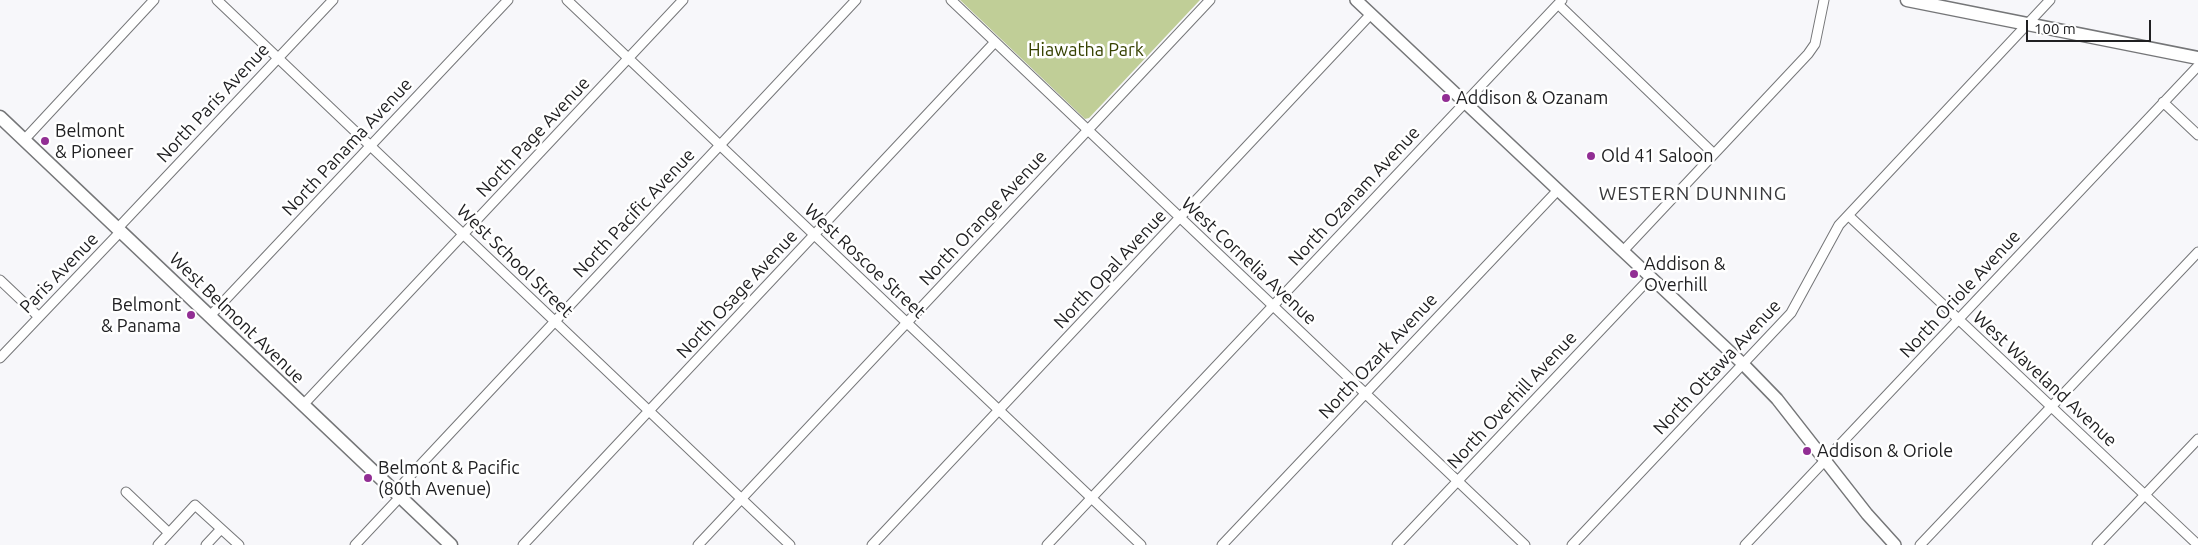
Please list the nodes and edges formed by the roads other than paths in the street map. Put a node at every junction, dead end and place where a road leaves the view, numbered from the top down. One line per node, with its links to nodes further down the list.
1 (154, 0): 27 (street)
2 (216, 0): 18 (street, West School Street)
3 (333, 0): 18 (street, North Paris Avenue)
4 (508, 0): 29 (street, North Panama Avenue)
5 (567, 0): 19 (street, West Roscoe Street)
6 (683, 0): 19 (street, North Page Avenue)
7 (856, 0): 28 (street, North Pacific Avenue)
8 (950, 0): 17 (street, West Cornelia Avenue)
9 (1210, 0): 25 (street, North Orange Avenue)
10 (1356, 0): 15 (street)
11 (1824, 0): 30 (street)
12 (1908, 0): 16 (main road)
13 (2050, 0): 16 (street, North Ottawa Avenue)
14 (1560, 2): 22 (street, North Ozanam Avenue); 30 (street)
15 (1371, 14): 22 (street); 33 (street, North Opal Avenue)
16 (2027, 24): 20 (main road); 32 (street, North Ottawa Avenue)
17 (995, 42): 25 (street, West Cornelia Avenue); 36 (street, North Osage Avenue)
18 (278, 58): 29 (street, West School Street); 34 (street, North Paris Avenue)
19 (629, 58): 28 (street, West Roscoe Street); 35 (street, North Page Avenue)
20 (2198, 58)
21 (2198, 66): 23 (street, North Oriole Avenue)
22 (1464, 102): 31 (street); 41 (street, North Ozanam Avenue)
23 (2163, 102): 26 (street); 44 (street, North Oriole Avenue)
24 (0, 117): 27 (main road, West Belmont Avenue)
25 (1088, 130): 33 (street, West Cornelia Avenue); 46 (street, North Orange Avenue)
26 (2198, 135)
27 (24, 140): 34 (main road, West Belmont Avenue)
28 (720, 145): 36 (street, West Roscoe Street); 45 (street, North Pacific Avenue)
29 (370, 146): 35 (street, West School Street); 42 (street, North Panama Avenue)
30 (1714, 154): 37 (street)
31 (1558, 190): 37 (street); 49 (street, North Ozark Avenue)
32 (1848, 216): 44 (street, West Waveland Avenue); 48 (street, North Ottawa Avenue)
33 (1180, 218): 41 (street, West Cornelia Avenue); 52 (street, North Opal Avenue)
34 (119, 230): 42 (main road, West Belmont Avenue); 43 (street, Paris Avenue)
35 (463, 234): 45 (street, West School Street); 50 (street, North Page Avenue)
36 (814, 234): 46 (street, West Roscoe Street); 53 (street, North Osage Avenue)
37 (1623, 251): 39 (street)
38 (2198, 252): 51 (street)
39 (1651, 277): 48 (street); 56 (street, North Overhill Avenue)
40 (0, 280): 43 (street)
41 (1273, 306): 49 (street, West Cornelia Avenue); 60 (street, North Ozanam Avenue)
42 (210, 316): 50 (main road, West Belmont Avenue)
43 (39, 317): 47 (street, Paris Avenue)
44 (1958, 319): 51 (street, West Waveland Avenue); 55 (street, North Oriole Avenue)
45 (555, 321): 53 (street, West School Street); 58 (street, North Pacific Avenue)
46 (907, 322): 52 (street, West Roscoe Street); 61 (street, North Orange Avenue)
47 (0, 358)
48 (1743, 364): 55 (street); 78 (street, North Ottawa Avenue)
49 (1365, 393): 56 (street, West Cornelia Avenue); 75 (street, North Ozark Avenue)
50 (303, 405): 58 (main road, West Belmont Avenue)
51 (2051, 407): 59 (street, West Waveland Avenue); 81 (street)
52 (999, 410): 60 (street, West Roscoe Street); 72 (street, North Opal Avenue)
53 (650, 411): 61 (street, West School Street); 69 (street, North Osage Avenue)
54 (2198, 439): 59 (street)
55 (1825, 460): 79 (street, North Oriole Avenue); 80 (street)
56 (1458, 481): 76 (street, North Overhill Avenue); 77 (street, West Cornelia Avenue)
57 (126, 492): 63 (street)
58 (398, 495): 67 (street, North Pacific Avenue); 68 (main road, West Belmont Avenue)
59 (2144, 495): 82 (street); 83 (street, West Waveland Avenue)
60 (1091, 498): 73 (street, North Ozanam Avenue); 74 (street, West Roscoe Street)
61 (742, 499): 70 (street, North Orange Avenue); 71 (street, West School Street)
62 (221, 529): 63 (street); 65 (street); 66 (street)
63 (169, 533): 64 (street)
64 (158, 545)
65 (206, 545)
66 (239, 545)
67 (355, 545)
68 (451, 545)
69 (523, 545)
70 (698, 545)
71 (790, 545)
72 (872, 545)
73 (1047, 545)
74 (1142, 545)
75 (1222, 545)
76 (1397, 545)
77 (1525, 545)
78 (1572, 545)
79 (1745, 545)
80 (1894, 545)
81 (1920, 545)
82 (2097, 545)
83 (2198, 545)

